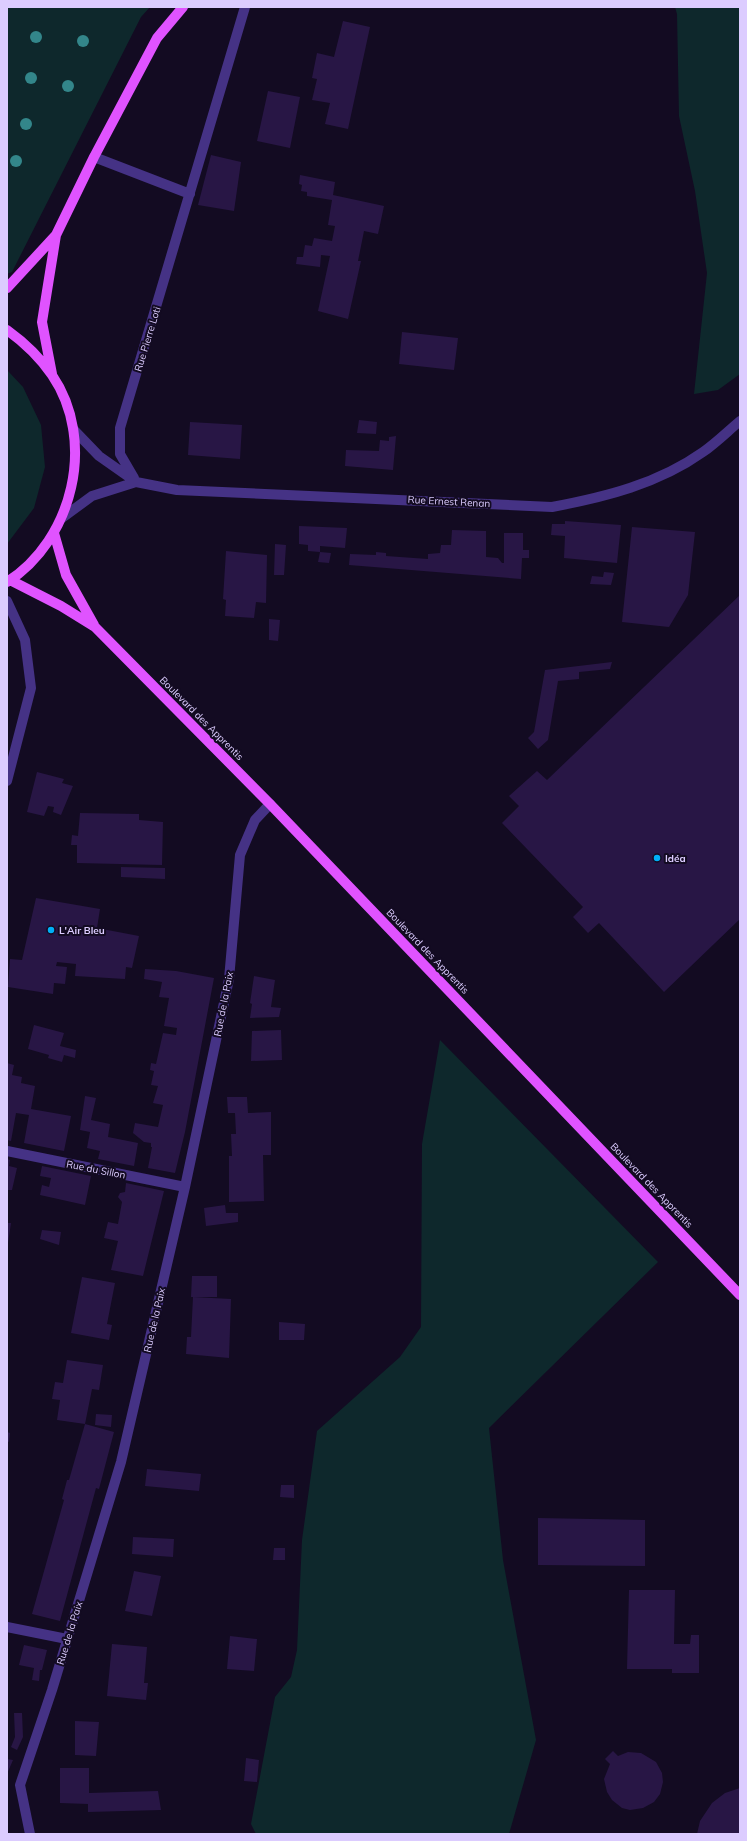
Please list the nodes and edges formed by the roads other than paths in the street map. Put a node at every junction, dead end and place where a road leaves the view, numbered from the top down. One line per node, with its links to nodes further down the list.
1 (183, 7): 3 (main road)
2 (246, 7): 4 (street, Rue Pierre Loti)
3 (94, 157): 4 (street); 5 (main road)
4 (190, 194): 11 (street, Rue Pierre Loti)
5 (56, 235): 6 (main road); 8 (main road)
6 (7, 288)
7 (7, 330): 8 (main road)
8 (53, 376): 10 (main road)
9 (740, 421): 11 (street, Rue Ernest Renan)
10 (73, 429): 11 (street, Rue Ernest Renan); 12 (main road)
11 (136, 482): 12 (street, Rue Ernest Renan)
12 (62, 518): 13 (main road)
13 (54, 533): 14 (main road); 16 (main road, Boulevard des Apprentis)
14 (9, 581): 16 (main road, Boulevard des Apprentis)
15 (7, 600): 17 (street)
16 (95, 627): 18 (main road, Boulevard des Apprentis)
17 (7, 781)
18 (270, 804): 20 (street, Rue de la Paix); 21 (main road, Boulevard des Apprentis)
19 (7, 1151): 20 (street, Rue du Sillon)
20 (186, 1186): 23 (street, Rue de la Paix)
21 (740, 1295)
22 (7, 1627): 23 (street)
23 (67, 1639): 24 (street, Rue de la Paix)
24 (30, 1834)

